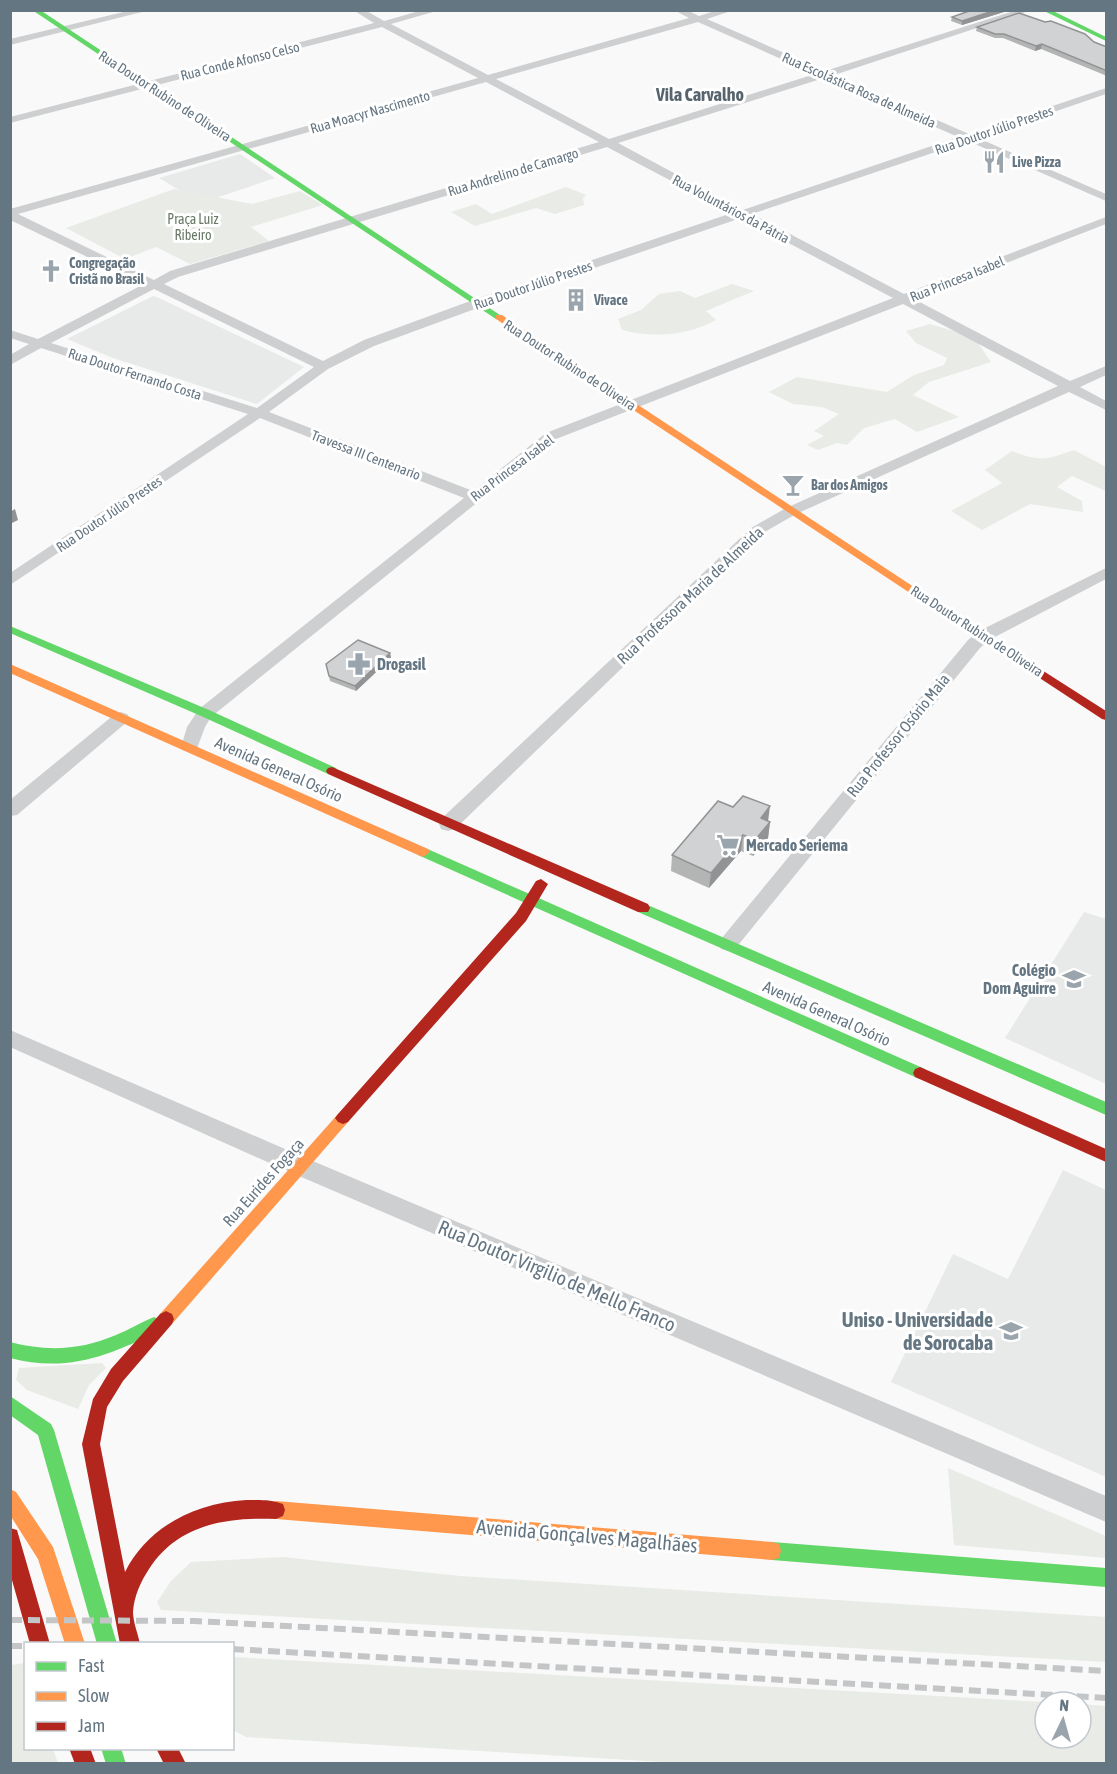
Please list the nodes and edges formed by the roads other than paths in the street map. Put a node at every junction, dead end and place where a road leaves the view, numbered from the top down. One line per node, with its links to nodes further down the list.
1 (35, 10): 11 (street, Rua Doutor Rubino de Oliveira)
2 (146, 10): 11 (street)
3 (357, 10): 10 (street, Rua Voluntários da Pátria)
4 (436, 10): 10 (street, Rua Conde Afonso Celso)
5 (678, 10): 9 (street, Rua Escolástica Rosa de Almeida)
6 (730, 10): 9 (street, Rua Moacyr Nascimento)
7 (1046, 10): 12 (street)
8 (1020, 11): 14 (street, Rua Andrelino de Camargo)
9 (698, 20): 14 (street, Rua Escolástica Rosa de Almeida); 15 (street, Rua Moacyr Nascimento)
10 (382, 24): 15 (street, Rua Voluntários da Pátria); 16 (street, Rua Conde Afonso Celso)
11 (64, 30): 13 (street); 16 (street, Rua Doutor Rubino de Oliveira)
12 (1107, 39)
13 (10, 42)
14 (825, 75): 19 (street, Rua Escolástica Rosa de Almeida); 20 (street, Rua Andrelino de Camargo)
15 (487, 79): 20 (street, Rua Voluntários da Pátria); 21 (street, Rua Moacyr Nascimento)
16 (147, 84): 18 (street, Rua Conde Afonso Celso); 21 (street, Rua Doutor Rubino de Oliveira)
17 (1107, 92): 19 (street, Rua Doutor Júlio Prestes)
18 (10, 120)
19 (970, 138): 22 (street, Rua Escolástica Rosa de Almeida); 24 (street, Rua Doutor Júlio Prestes)
20 (608, 143): 24 (street, Rua Voluntários da Pátria); 26 (street, Rua Andrelino de Camargo)
21 (243, 148): 23 (street, Rua Moacyr Nascimento); 26 (street, Rua Doutor Rubino de Oliveira)
22 (1107, 198)
23 (10, 214): 27 (street)
24 (742, 215): 28 (street, Rua Voluntários da Pátria); 29 (street, Rua Doutor Júlio Prestes)
25 (1107, 220): 28 (street, Rua Princesa Isabel)
26 (353, 221): 27 (street, Rua Andrelino de Camargo); 29 (street, Rua Doutor Rubino de Oliveira)
27 (154, 284): 31 (street, Rua Andrelino de Camargo); 33 (street)
28 (904, 301): 35 (street, Rua Voluntários da Pátria); 36 (street, Rua Princesa Isabel)
29 (477, 303): 33 (street, Rua Doutor Júlio Prestes); 36 (street, Rua Doutor Rubino de Oliveira)
30 (10, 334): 31 (street, Rua Doutor Fernando Costa)
31 (40, 343): 32 (street, Rua Andrelino de Camargo); 38 (street, Rua Doutor Fernando Costa)
32 (10, 361)
33 (323, 366): 38 (street, Rua Doutor Júlio Prestes)
34 (1107, 370): 35 (street, Rua Professora Maria de Almeida)
35 (1070, 386): 37 (street, Rua Voluntários da Pátria); 40 (street, Rua Professora Maria de Almeida)
36 (631, 405): 39 (street, Rua Princesa Isabel); 40 (street, Rua Doutor Rubino de Oliveira)
37 (1107, 405)
38 (259, 413): 39 (street, Travessa III Centenario); 42 (street, Rua Doutor Júlio Prestes)
39 (474, 497): 46 (street, Rua Princesa Isabel)
40 (791, 511): 44 (street, Rua Doutor Rubino de Oliveira); 51 (street, Rua Professora Maria de Almeida)
41 (1107, 573): 44 (street, Rua Professor Osório Maia)
42 (10, 580)
43 (10, 629): 46 (street, Avenida General Osório)
44 (985, 635): 47 (street, Rua Doutor Rubino de Oliveira); 54 (street, Rua Professor Osório Maia)
45 (10, 668): 48 (street, Avenida General Osório)
46 (205, 713): 49 (street, Rua Princesa Isabel); 51 (street, Avenida General Osório)
47 (1107, 716)
48 (121, 718): 49 (street, Avenida General Osório); 50 (street)
49 (190, 747): 53 (street, Avenida General Osório)
50 (10, 810)
51 (448, 824): 52 (street, Avenida General Osório)
52 (534, 861): 53 (street); 54 (street, Avenida General Osório)
53 (534, 900): 57 (street, Avenida General Osório); 58 (street, Rua Eurides Fogaça)
54 (728, 944): 56 (street, Avenida General Osório)
55 (10, 1038): 58 (street, Rua Doutor Virgilio de Mello Franco)
56 (1107, 1109)
57 (1107, 1156)
58 (300, 1166): 59 (street, Rua Eurides Fogaça); 62 (street, Rua Doutor Virgilio de Mello Franco)
59 (165, 1318): 60 (street); 65 (street, Rua Eurides Fogaça)
60 (10, 1350)
61 (10, 1404): 68 (street)
62 (1107, 1509)
63 (13, 1515): 66 (street); 67 (street)
64 (1107, 1578): 65 (street, Avenida Gonçalves Magalhães)
65 (123, 1614): 69 (street, Rua Eurides Fogaça)
66 (40, 1642)
67 (74, 1642)
68 (106, 1642)
69 (130, 1642)
70 (79, 1750): 71 (street)
71 (86, 1764)

